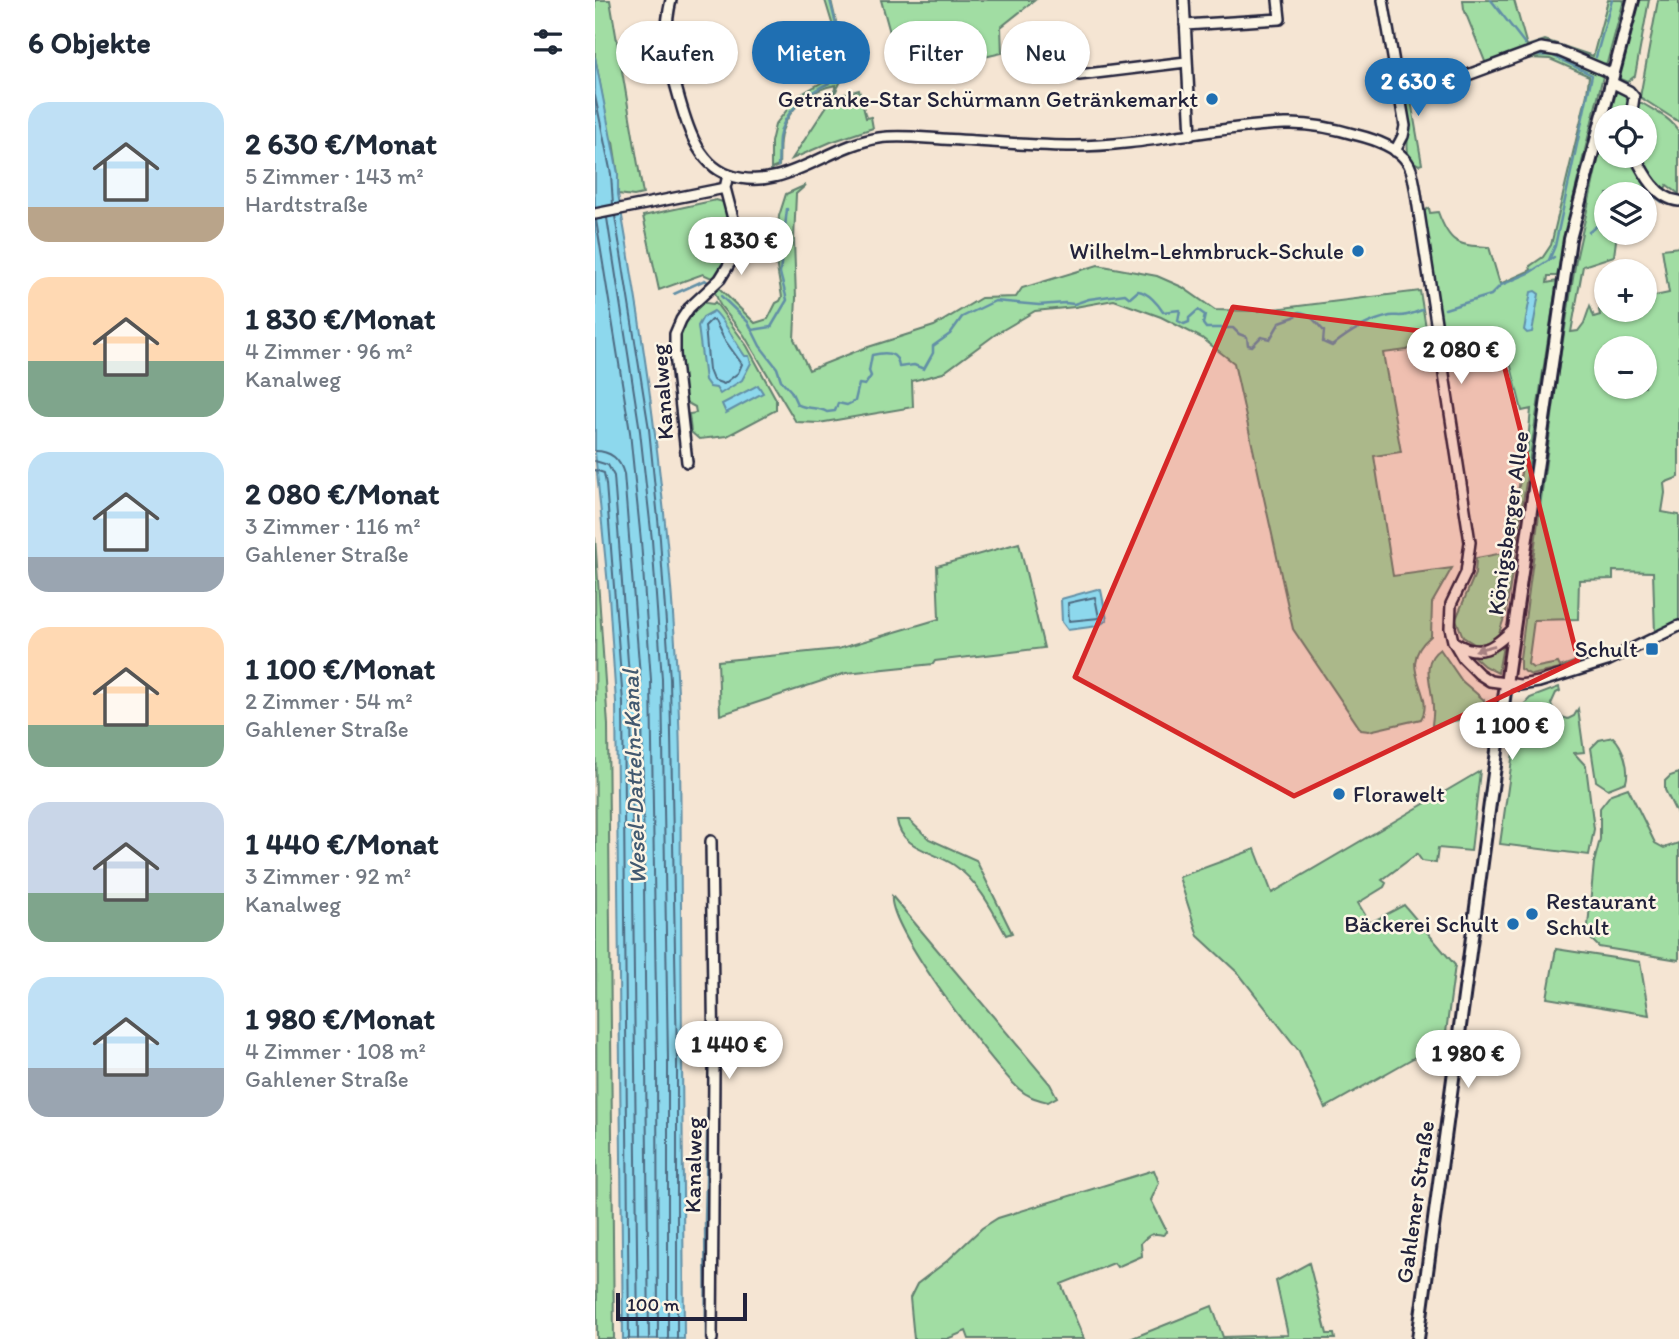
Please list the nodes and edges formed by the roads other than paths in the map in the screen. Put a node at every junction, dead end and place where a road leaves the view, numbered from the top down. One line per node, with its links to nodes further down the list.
1 (671, 0): 15 (street)
2 (1184, 0): 6 (street)
3 (1278, 0): 6 (street)
4 (1383, 0): 10 (street)
5 (1633, 0): 9 (main road, Königsberger Allee)
6 (1185, 25): 7 (street)
7 (1186, 62): 8 (street); 12 (street)
8 (1090, 74)
9 (1612, 78): 10 (street); 11 (street); 21 (main road, Königsberger Allee)
10 (1401, 100): 13 (street)
11 (1633, 105)
12 (1191, 135): 13 (street); 15 (street)
13 (1395, 151): 22 (street)
14 (1643, 168): 17 (street)
15 (728, 175): 16 (street, Kanalweg)
16 (725, 188): 18 (street); 19 (street, Kanalweg)
17 (1679, 201)
18 (595, 214)
19 (687, 461)
20 (1679, 626): 23 (street)
21 (1514, 628): 22 (street, one-way to 22); 23 (main road, Königsberger Allee)
22 (1453, 640): 23 (street)
23 (1506, 684): 26 (main road, Gahlener Straße)
24 (711, 841): 25 (street, Kanalweg)
25 (712, 1339)
26 (1418, 1339)

